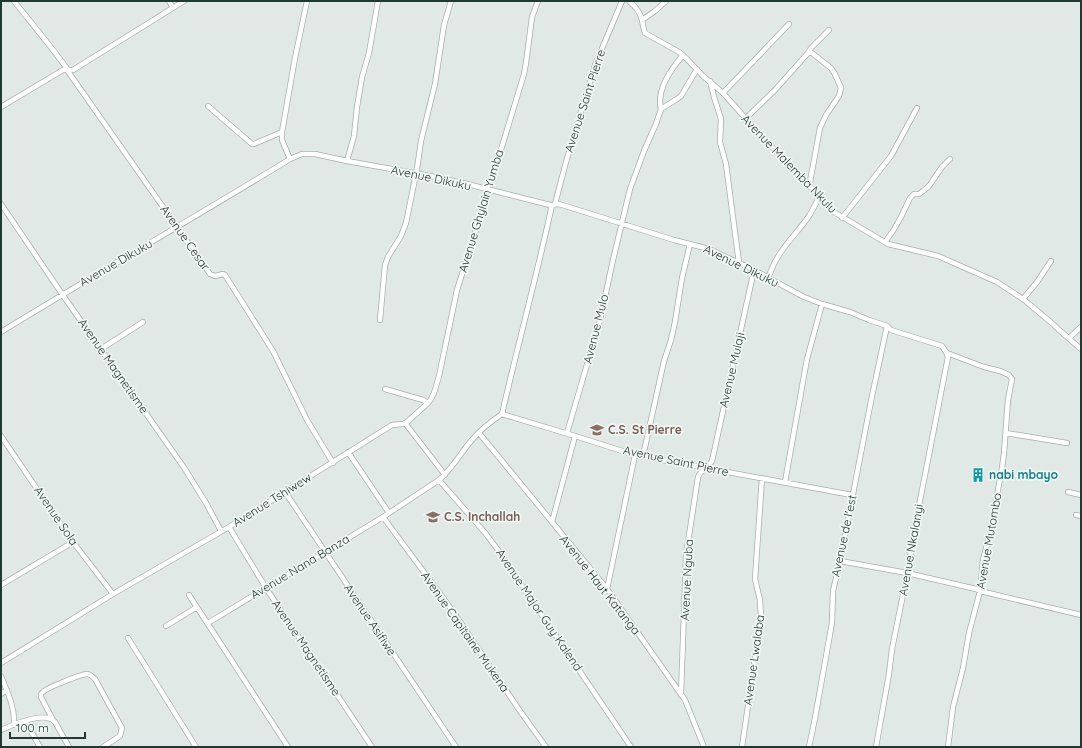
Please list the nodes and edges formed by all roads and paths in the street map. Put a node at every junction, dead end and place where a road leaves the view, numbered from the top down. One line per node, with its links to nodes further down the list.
1 (14, 1): 18 (street, Avenue Cesar)
2 (169, 1): 11 (street)
3 (184, 1): 11 (street)
4 (308, 1): 26 (street)
5 (378, 1): 29 (street)
6 (451, 1): 30 (street)
7 (538, 1): 32 (street, Avenue Ghylain Yumba)
8 (622, 1): 35 (street, Avenue Saint Pierre)
9 (629, 1): 12 (street, Avenue Malemba Nkulu)
10 (666, 1): 12 (street)
11 (173, 8): 18 (street)
12 (642, 20): 16 (street, Avenue Malemba Nkulu)
13 (789, 24): 20 (street)
14 (829, 30): 15 (street)
15 (808, 53): 25 (street); 31 (street)
16 (683, 56): 17 (street, Avenue Malemba Nkulu); 24 (street, Avenue Mulo)
17 (696, 69): 19 (street, Avenue Malemba Nkulu); 24 (street)
18 (67, 70): 22 (street); 38 (street, Avenue Cesar)
19 (710, 81): 20 (street, Avenue Malemba Nkulu); 42 (street)
20 (723, 93): 25 (street, Avenue Malemba Nkulu)
21 (208, 106): 26 (street)
22 (1, 107)
23 (917, 108): 36 (street)
24 (661, 109): 37 (street, Avenue Mulo)
25 (745, 119): 31 (street, Avenue Malemba Nkulu)
26 (282, 132): 27 (street)
27 (290, 159): 29 (street, Avenue Dikuku); 38 (street, Avenue Dikuku)
28 (950, 159): 39 (street)
29 (347, 161): 30 (street, Avenue Dikuku)
30 (417, 174): 32 (street, Avenue Dikuku); 48 (street)
31 (809, 187): 33 (street, Avenue Malemba Nkulu)
32 (487, 190): 35 (street, Avenue Dikuku); 58 (street, Avenue Ghylain Yumba)
33 (819, 197): 36 (street, Avenue Malemba Nkulu); 44 (street)
34 (1, 204): 45 (street, Avenue Magnetisme)
35 (554, 204): 37 (street, Avenue Dikuku); 59 (street, Avenue Saint Pierre)
36 (842, 218): 39 (street, Avenue Malemba Nkulu)
37 (622, 223): 40 (street, Avenue Dikuku); 62 (street, Avenue Mulo)
38 (177, 227): 45 (street, Avenue Dikuku); 70 (street, Avenue Cesar)
39 (885, 242): 46 (street, Avenue Malemba Nkulu)
40 (690, 244): 42 (street, Avenue Dikuku); 69 (street)
41 (1051, 261): 46 (street)
42 (738, 263): 43 (street, Avenue Dikuku)
43 (754, 270): 44 (street, Avenue Dikuku); 71 (street, Avenue Mulaji)
44 (768, 279): 47 (street, Avenue Dikuku)
45 (62, 294): 52 (street, Avenue Dikuku); 54 (street, Avenue Magnetisme)
46 (1023, 299): 53 (street, Avenue Malemba Nkulu)
47 (822, 304): 50 (street, Avenue Dikuku); 75 (street)
48 (380, 320)
49 (143, 322): 54 (street)
50 (887, 326): 56 (street, Avenue Dikuku); 78 (street, Avenue de l'est)
51 (1081, 327): 53 (street)
52 (1, 332)
53 (1069, 338): 55 (street, Avenue Malemba Nkulu)
54 (101, 349): 84 (street, Avenue Magnetisme)
55 (1081, 349)
56 (947, 353): 63 (street, Avenue Mutombo); 88 (street, Avenue Nkalanyi)
57 (384, 389): 58 (street)
58 (428, 404): 60 (street, Avenue Tshiwew)
59 (502, 414): 61 (street, Avenue Nana Banza); 62 (street, Avenue Saint Pierre)
60 (405, 423): 67 (street, Avenue Tshiwew); 72 (street)
61 (479, 433): 72 (street, Avenue Nana Banza); 82 (street, Avenue Haut Katanga)
62 (567, 433): 65 (street, Avenue Saint Pierre)
63 (1006, 433): 66 (street); 92 (street, Avenue Mutombo)
64 (1, 436): 85 (street, Avenue Sola)
65 (576, 436): 68 (street, Avenue Saint Pierre); 82 (street)
66 (1067, 443)
67 (348, 452): 70 (street, Avenue Tshiwew); 80 (street)
68 (635, 455): 69 (street, Avenue Saint Pierre); 91 (street)
69 (643, 456): 71 (street, Avenue Saint Pierre)
70 (333, 463): 76 (street, Avenue Tshiwew)
71 (705, 468): 73 (street, Avenue Saint Pierre); 104 (street, Avenue Nguba)
72 (445, 475): 74 (street, Avenue Nana Banza)
73 (762, 478): 75 (street, Avenue Saint Pierre); 119 (street, Avenue Lwalaba)
74 (439, 480): 80 (street, Avenue Nana Banza); 117 (street, Avenue Major Guy Kalend)
75 (785, 482): 78 (street, Avenue Saint Pierre)
76 (285, 492): 83 (street, Avenue Tshiwew); 86 (street, Avenue Asifiwe)
77 (1068, 492): 79 (street)
78 (852, 495): 87 (street, Avenue de l'est)
79 (1081, 495)
80 (389, 513): 81 (street, Avenue Nana Banza)
81 (383, 517): 86 (street, Avenue Nana Banza); 116 (street, Avenue Capitaine Mukena)
82 (552, 522): 91 (street, Avenue Haut Katanga)
83 (229, 527): 84 (street, Avenue Tshiwew); 90 (street, Avenue Magnetisme)
84 (220, 531): 93 (street, Avenue Tshiwew)
85 (73, 542): 89 (street); 93 (street, Avenue Sola)
86 (325, 552): 90 (street, Avenue Nana Banza); 115 (street, Avenue Asifiwe)
87 (840, 561): 88 (street); 120 (street, Avenue de l'est)
88 (907, 573): 92 (street); 121 (street, Avenue Nkalanyi)
89 (1, 585)
90 (266, 588): 97 (street, Avenue Nana Banza); 114 (street, Avenue Magnetisme)
91 (607, 589): 104 (street, Avenue Haut Katanga)
92 (980, 591): 96 (street); 122 (street, Avenue Mutombo)
93 (113, 594): 100 (street, Avenue Tshiwew)
94 (189, 595): 95 (street)
95 (197, 607): 97 (street); 98 (street)
96 (1081, 614)
97 (208, 623): 113 (street)
98 (166, 626)
99 (128, 638): 112 (street)
100 (1, 663)
101 (1, 676): 102 (street)
102 (7, 690): 103 (street); 107 (street)
103 (1, 694)
104 (681, 695): 118 (street, Avenue Haut Katanga)
105 (53, 720): 106 (street); 110 (street); 111 (street)
106 (25, 721): 107 (street); 109 (street)
107 (14, 724): 108 (street)
108 (1, 730)
109 (40, 747)
110 (69, 747)
111 (103, 747)
112 (196, 747)
113 (288, 747)
114 (372, 747)
115 (456, 747)
116 (546, 747)
117 (631, 747)
118 (704, 747)
119 (742, 747)
120 (809, 747)
121 (876, 747)
122 (948, 747)

